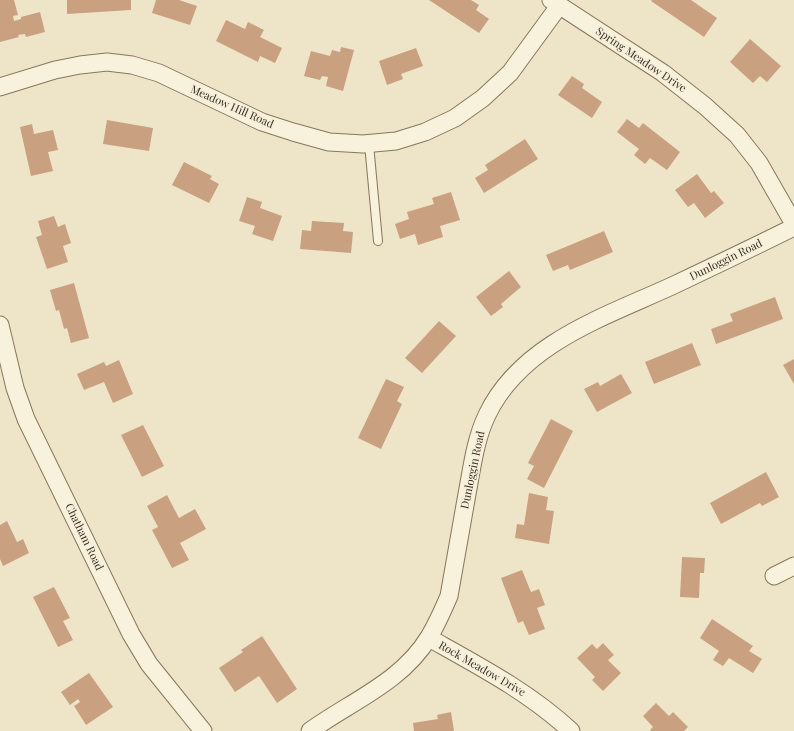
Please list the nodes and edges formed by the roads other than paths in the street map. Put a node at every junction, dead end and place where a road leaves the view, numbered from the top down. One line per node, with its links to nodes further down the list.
1 (555, 3): 3 (street, Meadow Hill Road); 4 (street, Spring Meadow Drive)
2 (0, 87): 3 (street, Meadow Hill Road)
3 (369, 144): 5 (lane)
4 (794, 225): 9 (street, Dunloggin Road)
5 (378, 241)
6 (0, 325): 10 (street, Chatham Road)
7 (794, 566): 8 (street)
8 (774, 576)
9 (429, 638): 11 (street, Dunloggin Road); 12 (street, Rock Meadow Drive)
10 (203, 731)
11 (310, 731)
12 (571, 731)

